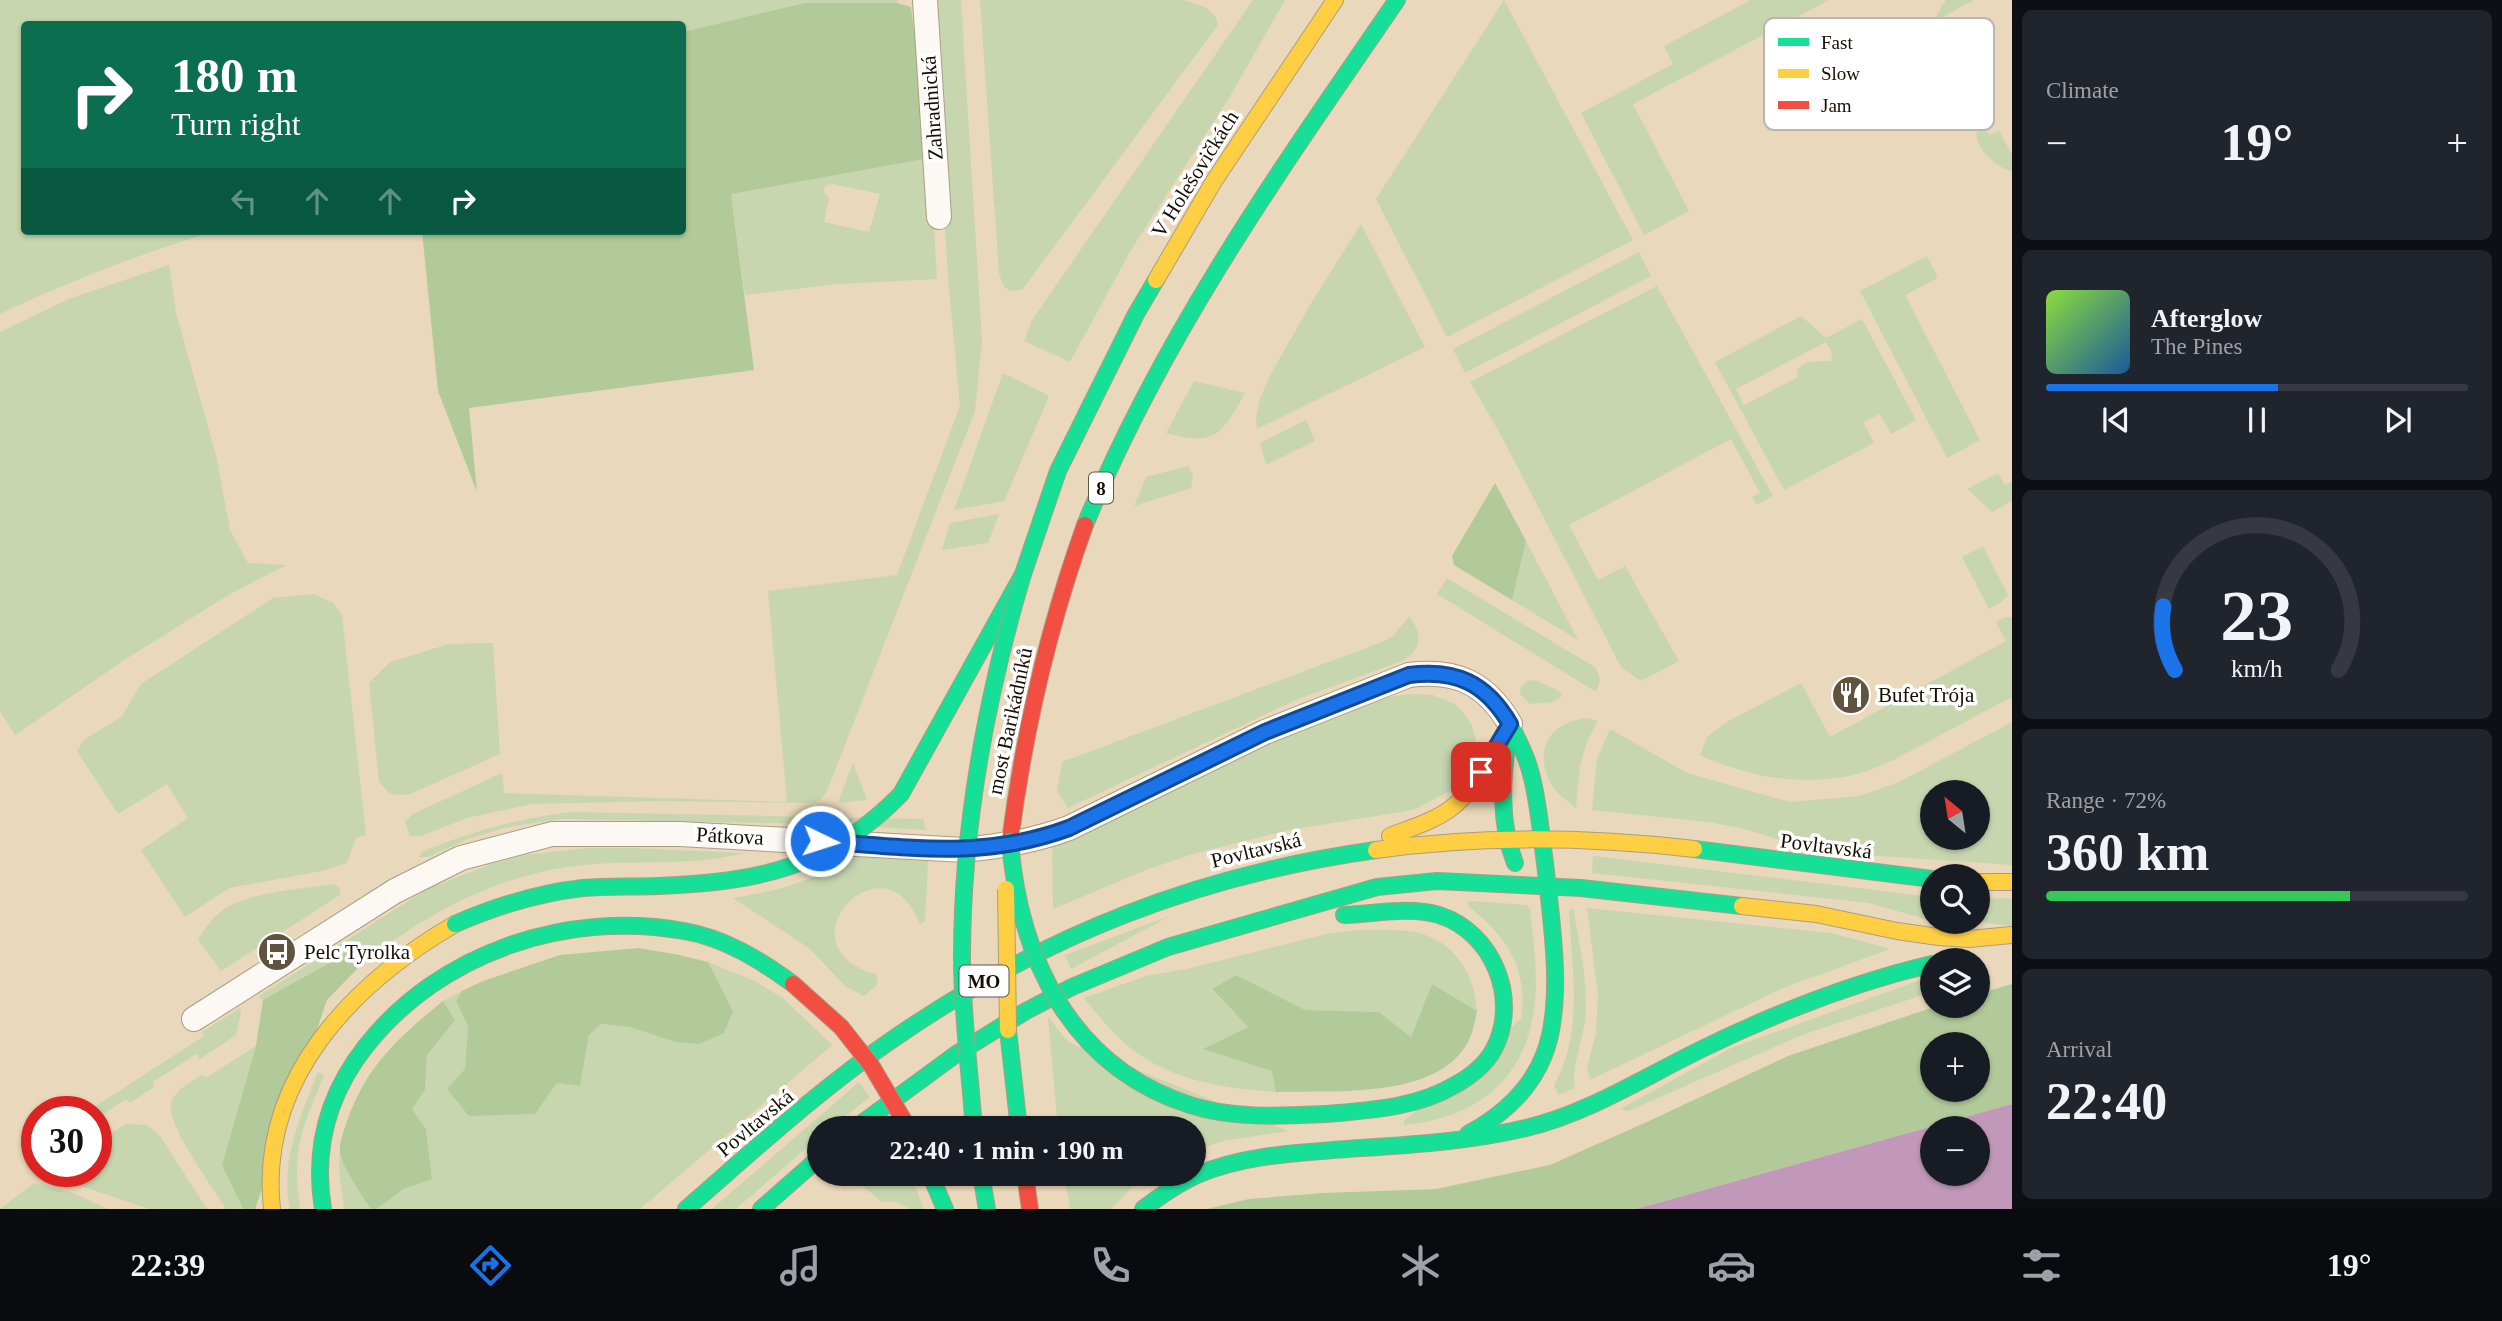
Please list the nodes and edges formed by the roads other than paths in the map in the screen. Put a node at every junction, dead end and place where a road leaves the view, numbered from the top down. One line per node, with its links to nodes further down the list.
1 (925, 0): 4 (street, Zahradnická)
2 (1335, 0): 5 (main road, V Holešovičkách / 8)
3 (1397, 0): 10 (main road, most Barikádníků / 8)
4 (939, 216)
5 (1104, 377): 6 (main road, most Barikádníků / 8)
6 (1023, 574): 24 (main road, most Barikádníků / 8, bridge); 31 (main road, bridge)
7 (1510, 724): 8 (main road); 9 (main road); 11 (main road); 21 (street, Pátkova)
8 (1507, 839): 9 (main road, Povltavská / MO); 11 (main road, Povltavská / MO); 15 (main road)
9 (1542, 840): 12 (main road, Povltavská); 15 (main road)
10 (1010, 841): 16 (main road, bridge); 25 (main road, most Barikádníků / 8, bridge)
11 (1355, 851): 33 (main road, Povltavská / MO)
12 (1920, 878)
13 (1990, 882): 14 (main road)
14 (2012, 882)
15 (1549, 887): 16 (main road); 17 (main road); 26 (main road)
16 (1279, 915): 22 (main road, MO)
17 (2012, 935)
18 (2012, 949): 19 (main road)
19 (1990, 953)
20 (1920, 967): 26 (main road)
21 (194, 1019)
22 (872, 1116)
23 (901, 1116): 32 (main road, bridge)
24 (973, 1116)
25 (1017, 1116)
26 (1452, 1140): 38 (main road)
27 (807, 1169): 34 (main road)
28 (935, 1186): 35 (main road)
29 (983, 1186): 36 (main road)
30 (1027, 1186): 37 (main road)
31 (272, 1209)
32 (323, 1209)
33 (685, 1209)
34 (761, 1209)
35 (945, 1209)
36 (987, 1209)
37 (1030, 1209)
38 (1143, 1209)

